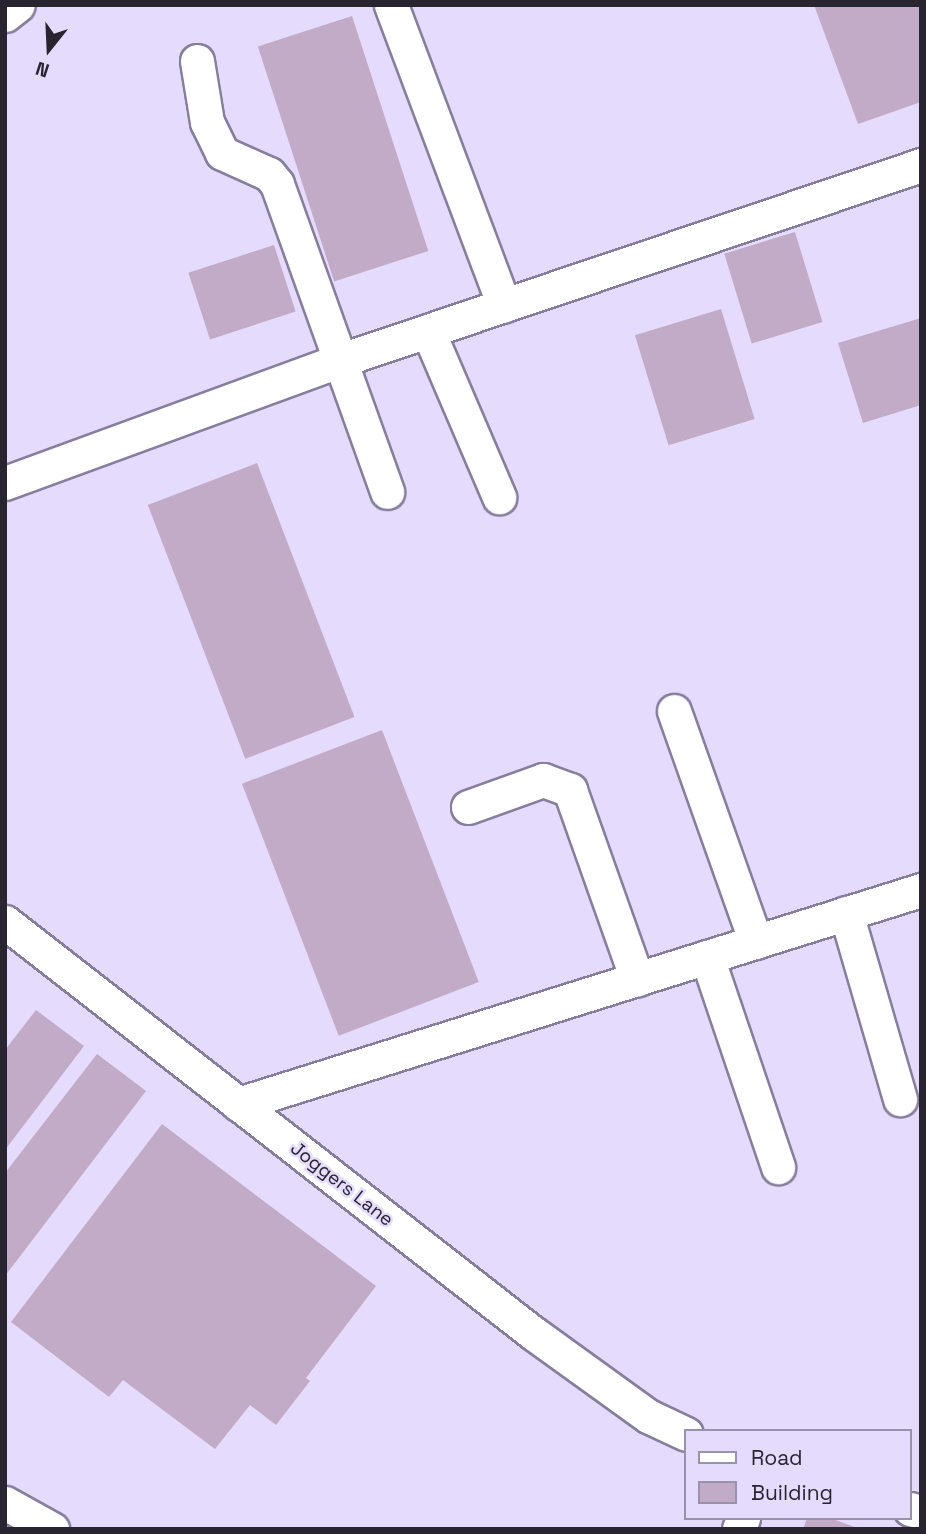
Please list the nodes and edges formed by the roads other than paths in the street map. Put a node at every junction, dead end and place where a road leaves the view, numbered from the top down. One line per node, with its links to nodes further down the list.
1 (18, 5): 3 (street)
2 (391, 5): 6 (street)
3 (5, 15)
4 (197, 61): 8 (street)
5 (921, 165): 6 (street)
6 (505, 305): 7 (street)
7 (428, 331): 8 (street); 11 (street)
8 (341, 360): 9 (street); 10 (street)
9 (5, 483)
10 (387, 492)
11 (499, 497)
12 (674, 711): 17 (street)
13 (468, 807): 19 (street)
14 (921, 890): 15 (street)
15 (846, 914): 17 (street); 20 (street)
16 (5, 922): 21 (street, Joggers Lane)
17 (756, 942): 18 (street)
18 (707, 957): 19 (street); 22 (street)
19 (637, 979): 21 (street)
20 (900, 1099)
21 (238, 1104): 23 (street, Joggers Lane)
22 (778, 1167)
23 (684, 1433)
24 (5, 1503): 25 (street)
25 (52, 1529)

